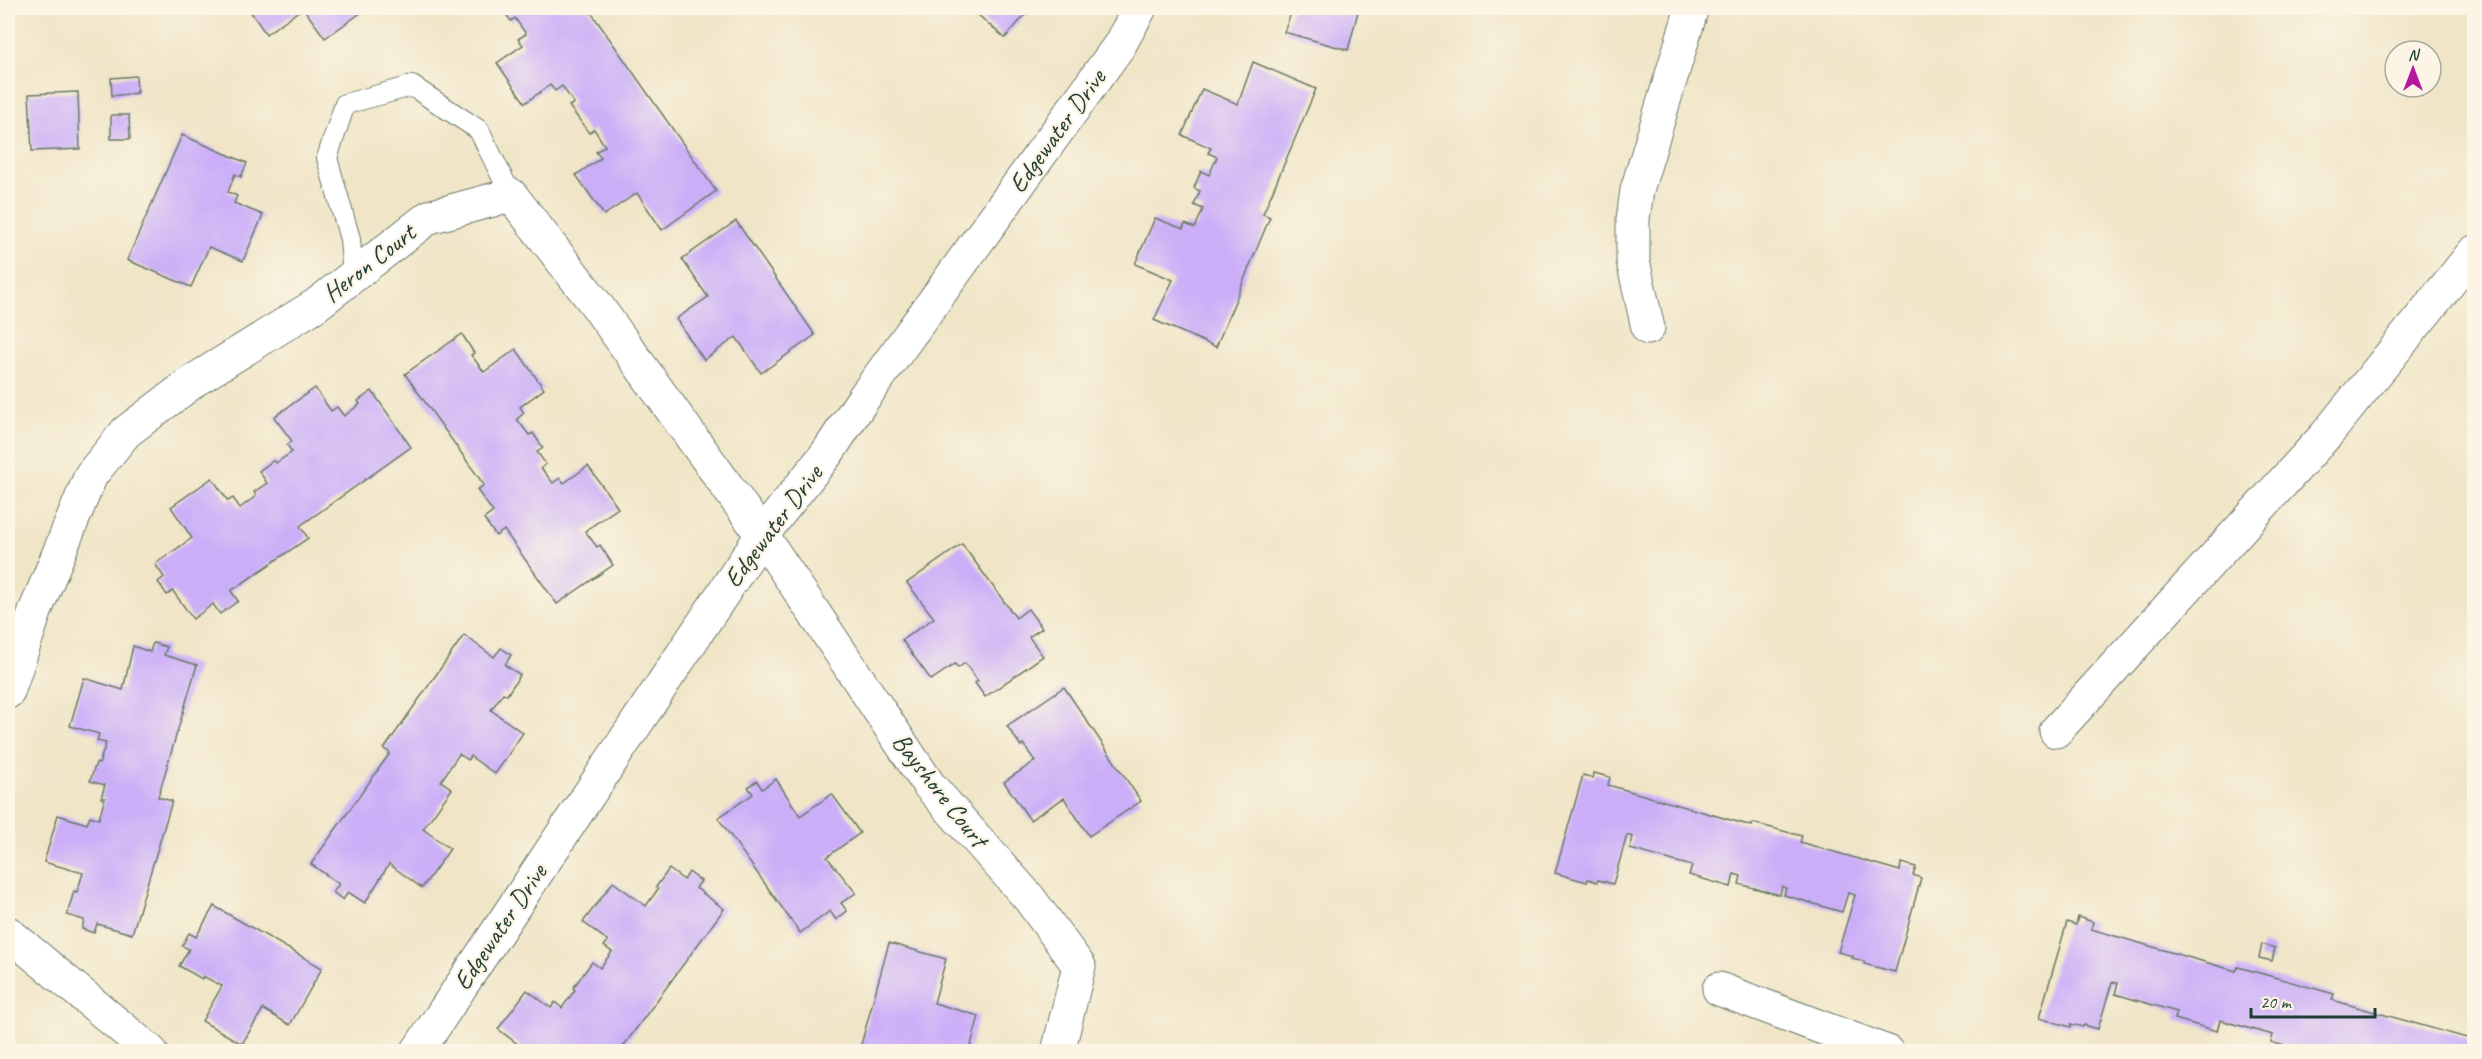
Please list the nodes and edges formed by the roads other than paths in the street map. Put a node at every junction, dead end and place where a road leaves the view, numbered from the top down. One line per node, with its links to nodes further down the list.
1 (1140, 8): 7 (street, Edgewater Drive)
2 (1692, 8): 6 (street)
3 (512, 195): 5 (street, Heron Court); 5 (lane); 7 (street)
4 (2475, 252): 9 (street)
5 (353, 276): 8 (street, Heron Court)
6 (1648, 328)
7 (762, 535): 13 (street, Edgewater Drive); 14 (street, Bayshore Court)
8 (8, 692)
9 (2056, 731)
10 (8, 933): 12 (street)
11 (1719, 989): 15 (street)
12 (151, 1052)
13 (417, 1052)
14 (1058, 1052)
15 (1887, 1052)

